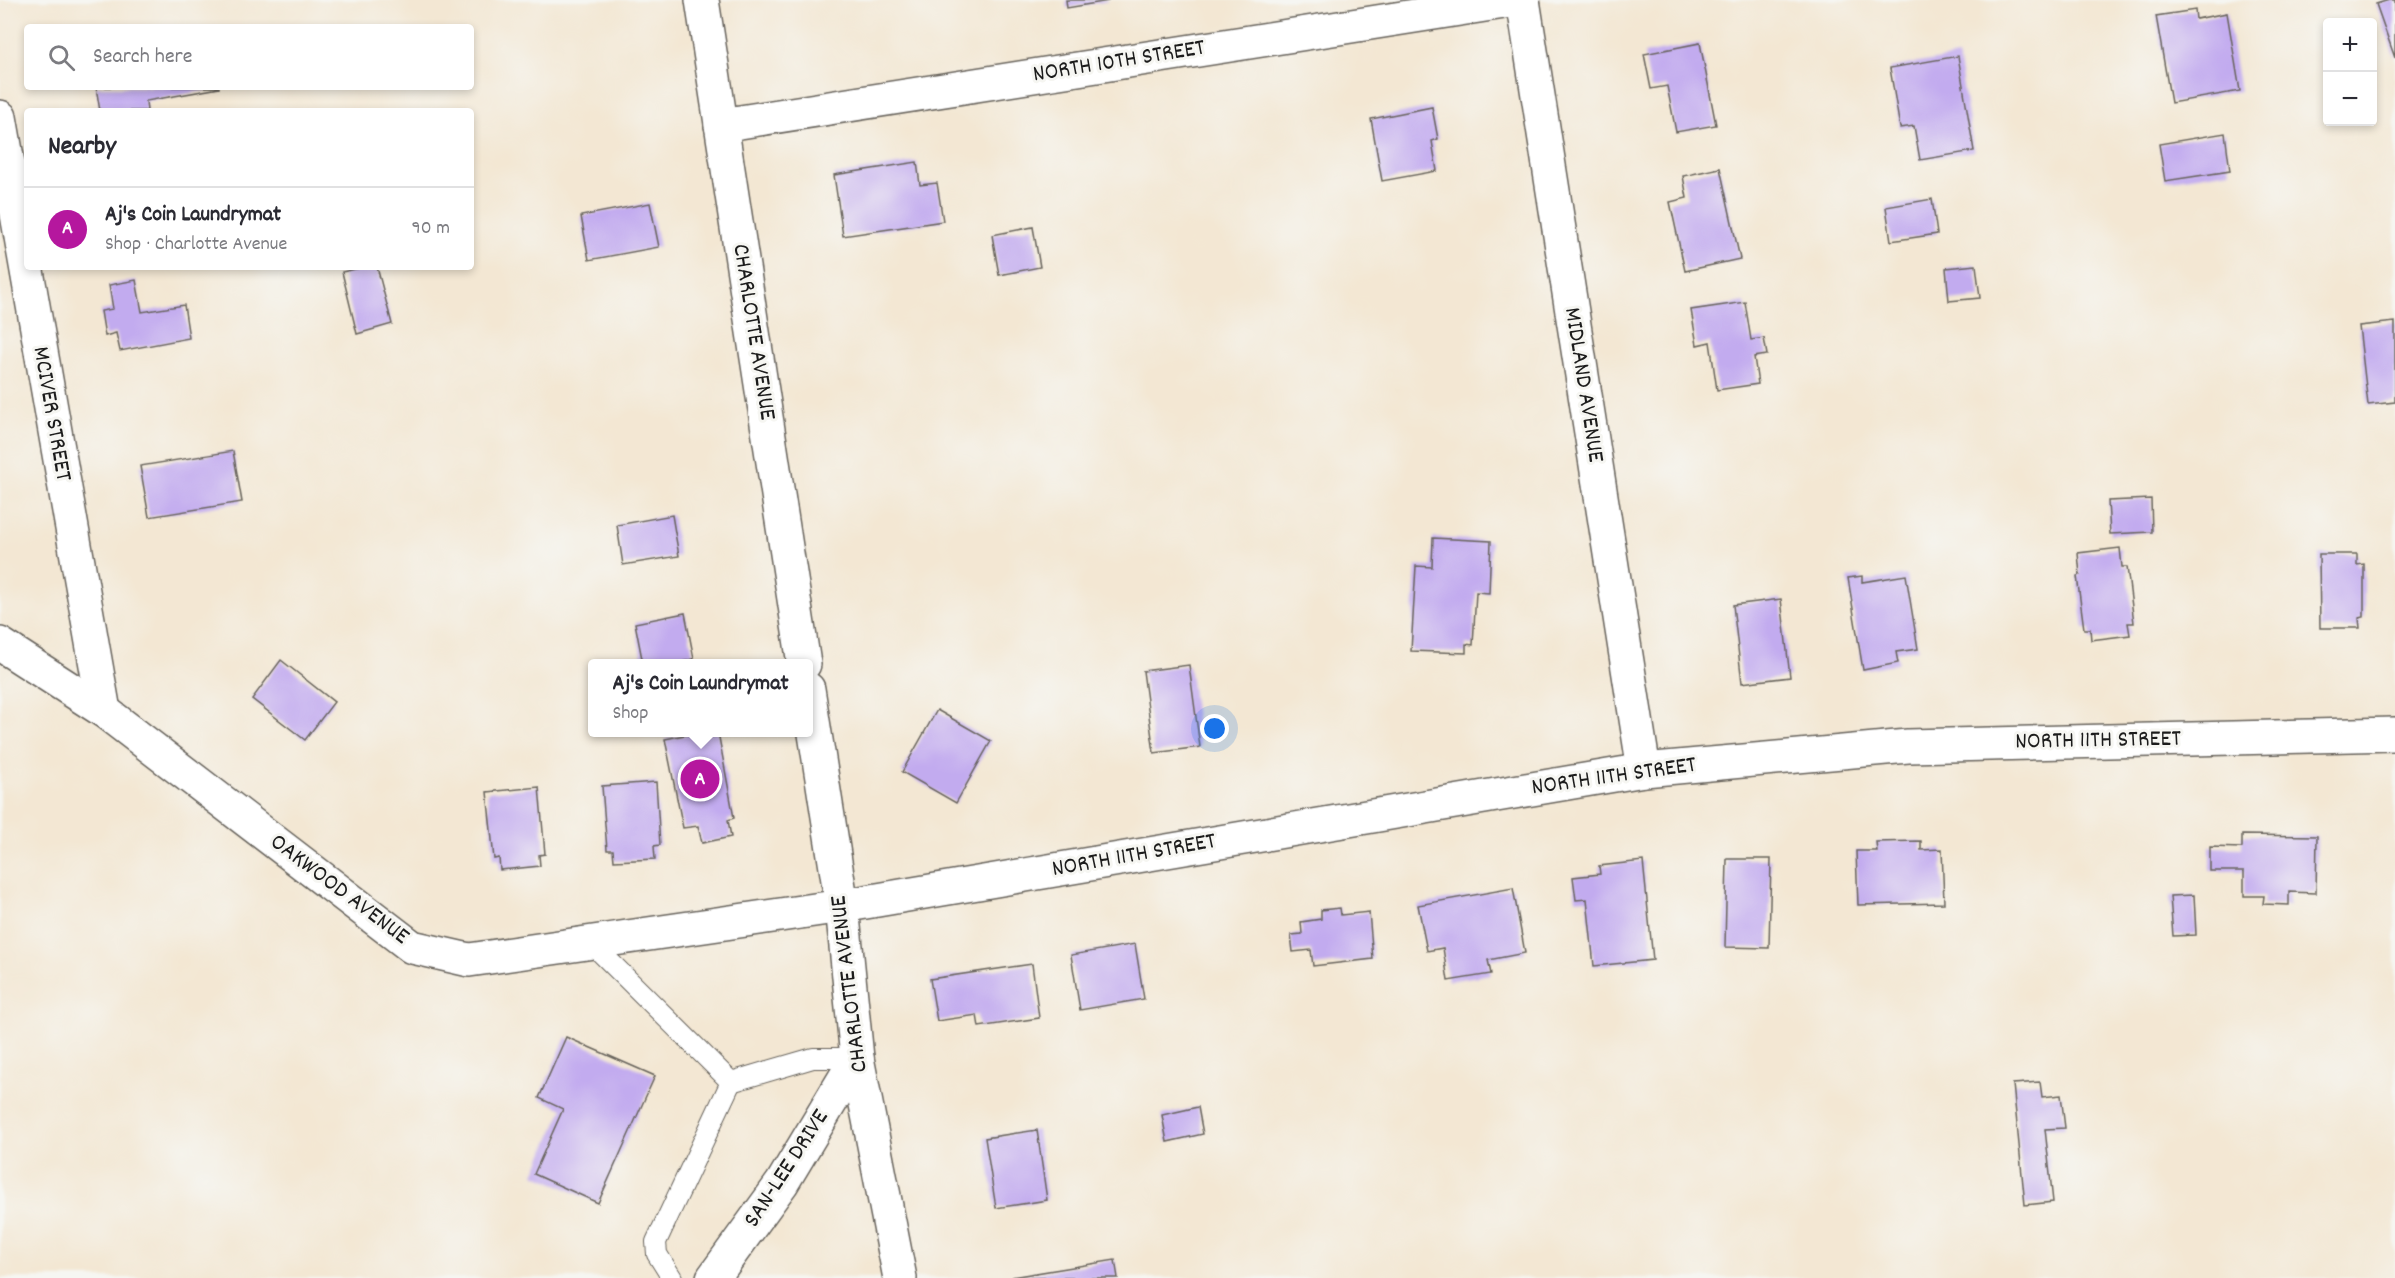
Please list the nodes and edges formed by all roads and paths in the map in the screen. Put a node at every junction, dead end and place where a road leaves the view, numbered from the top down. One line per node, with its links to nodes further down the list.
1 (702, 0): 5 (street, CHARLOTTE AVENUE)
2 (1517, 0): 5 (street, NORTH 10TH STREET)
3 (1523, 0): 13 (street, MIDLAND AVENUE)
4 (0, 117): 6 (street, MCIVER STREET)
5 (721, 124): 9 (street, CHARLOTTE AVENUE)
6 (24, 254)
7 (27, 270): 10 (street, MCIVER STREET)
8 (0, 644): 10 (street, OAKWOOD AVENUE)
9 (803, 659)
10 (104, 711): 15 (street, OAKWOOD AVENUE)
11 (813, 721): 14 (street, CHARLOTTE AVENUE)
12 (2395, 734): 13 (street, NORTH 11TH STREET)
13 (1644, 770): 14 (street, NORTH 11TH STREET)
14 (842, 906): 15 (street, OAKWOOD AVENUE); 16 (street, CHARLOTTE AVENUE)
15 (590, 942): 17 (lane)
16 (857, 1058): 17 (lane); 19 (street, SAN-LEE DRIVE); 20 (street, CHARLOTTE AVENUE)
17 (731, 1082): 18 (lane)
18 (672, 1278)
19 (714, 1278)
20 (900, 1278)

